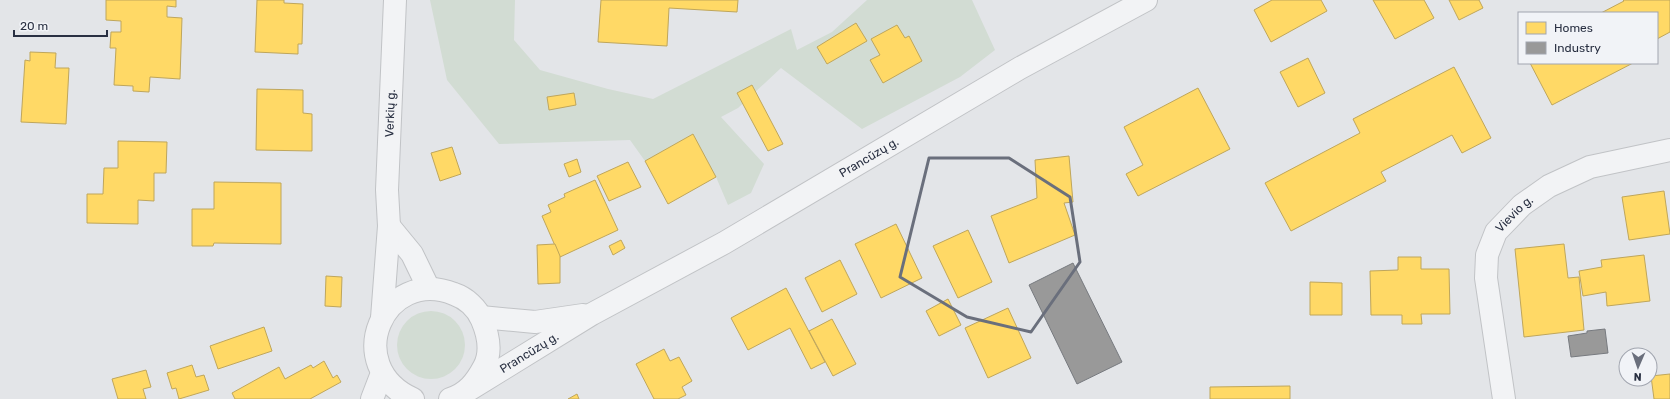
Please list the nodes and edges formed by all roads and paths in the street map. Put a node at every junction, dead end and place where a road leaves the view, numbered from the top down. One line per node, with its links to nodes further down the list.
1 (395, 0): 4 (street, Verkių g.)
2 (1146, 0): 6 (street, Prancūzų g.)
3 (1670, 150): 13 (street, Vievio g.)
4 (390, 226): 5 (street); 8 (street, Verkių g.)
5 (430, 289): 7 (street); 8 (street)
6 (592, 314): 7 (street, Prancūzų g.); 10 (street, Prancūzų g.)
7 (481, 317): 10 (street)
8 (382, 318): 9 (street)
9 (382, 373): 11 (street); 12 (street)
10 (458, 395)
11 (372, 399)
12 (413, 399)
13 (1504, 399)

